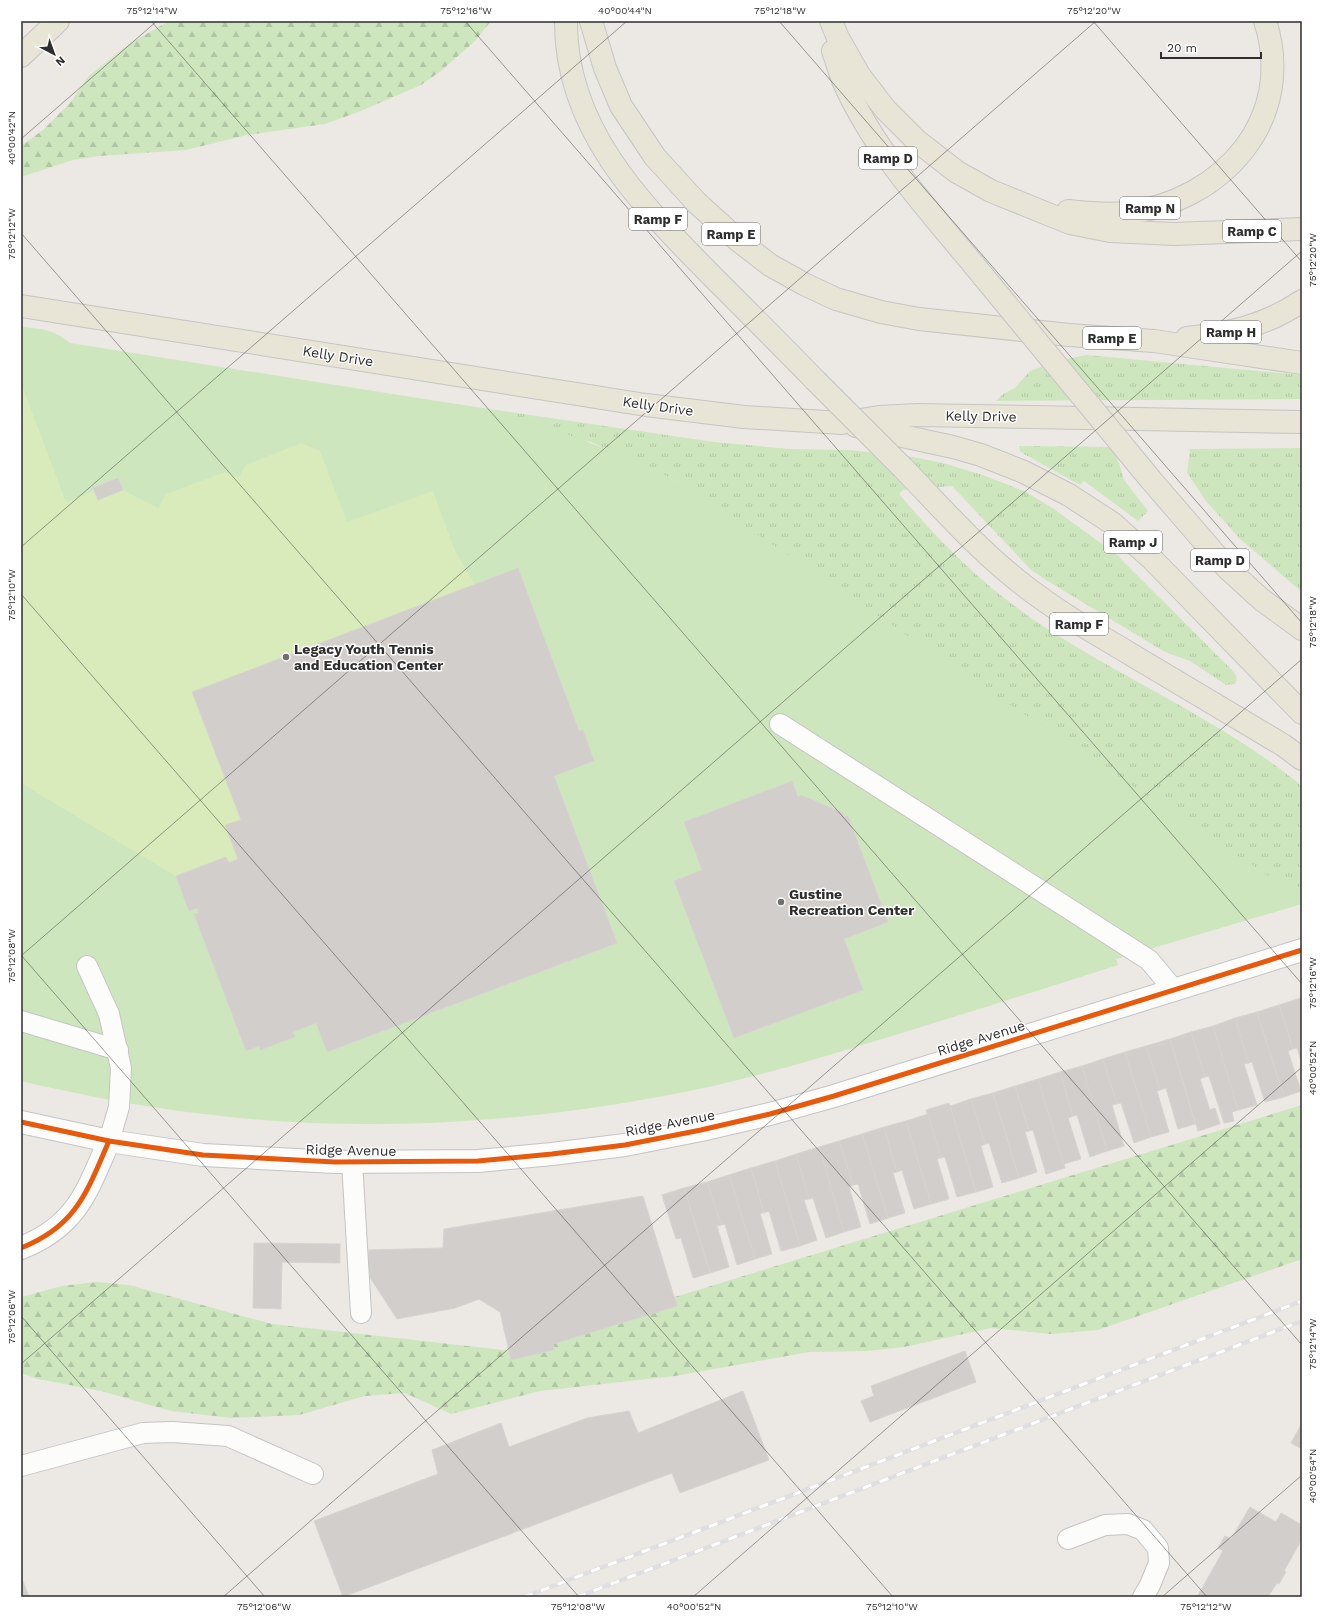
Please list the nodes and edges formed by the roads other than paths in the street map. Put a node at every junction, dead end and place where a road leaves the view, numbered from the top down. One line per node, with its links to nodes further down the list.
1 (58, 21): 7 (main road)
2 (566, 21): 19 (main road, Ramp F, bridge)
3 (591, 21): 12 (main road, Ramp E)
4 (826, 21): 16 (main road, Ramp D, bridge)
5 (831, 21): 8 (main road, Ramp N)
6 (1265, 21): 8 (main road, Ramp N)
7 (21, 56)
8 (1030, 206): 9 (main road, Ramp C)
9 (1302, 229)
10 (1302, 301): 12 (main road, Ramp H)
11 (21, 306): 15 (main road, Kelly Drive)
12 (1154, 341): 13 (main road, Ramp E)
13 (1302, 363)
14 (1302, 422): 15 (main road, Kelly Drive)
15 (842, 423): 17 (main road, Ramp J)
16 (1302, 629)
17 (1302, 713)
18 (780, 724): 22 (lane)
19 (1302, 759)
20 (1302, 950): 22 (main road, Ridge Avenue)
21 (87, 966): 24 (lane)
22 (1174, 990): 27 (main road, Ridge Avenue)
23 (21, 1021): 24 (lane)
24 (118, 1050): 26 (lane)
25 (21, 1122): 26 (main road, Ridge Avenue)
26 (110, 1141): 27 (main road, Ridge Avenue); 28 (main road)
27 (352, 1162): 29 (lane)
28 (21, 1248)
29 (361, 1313)
30 (21, 1466): 31 (lane)
31 (313, 1474)
32 (1068, 1539): 33 (lane)
33 (1143, 1597)

